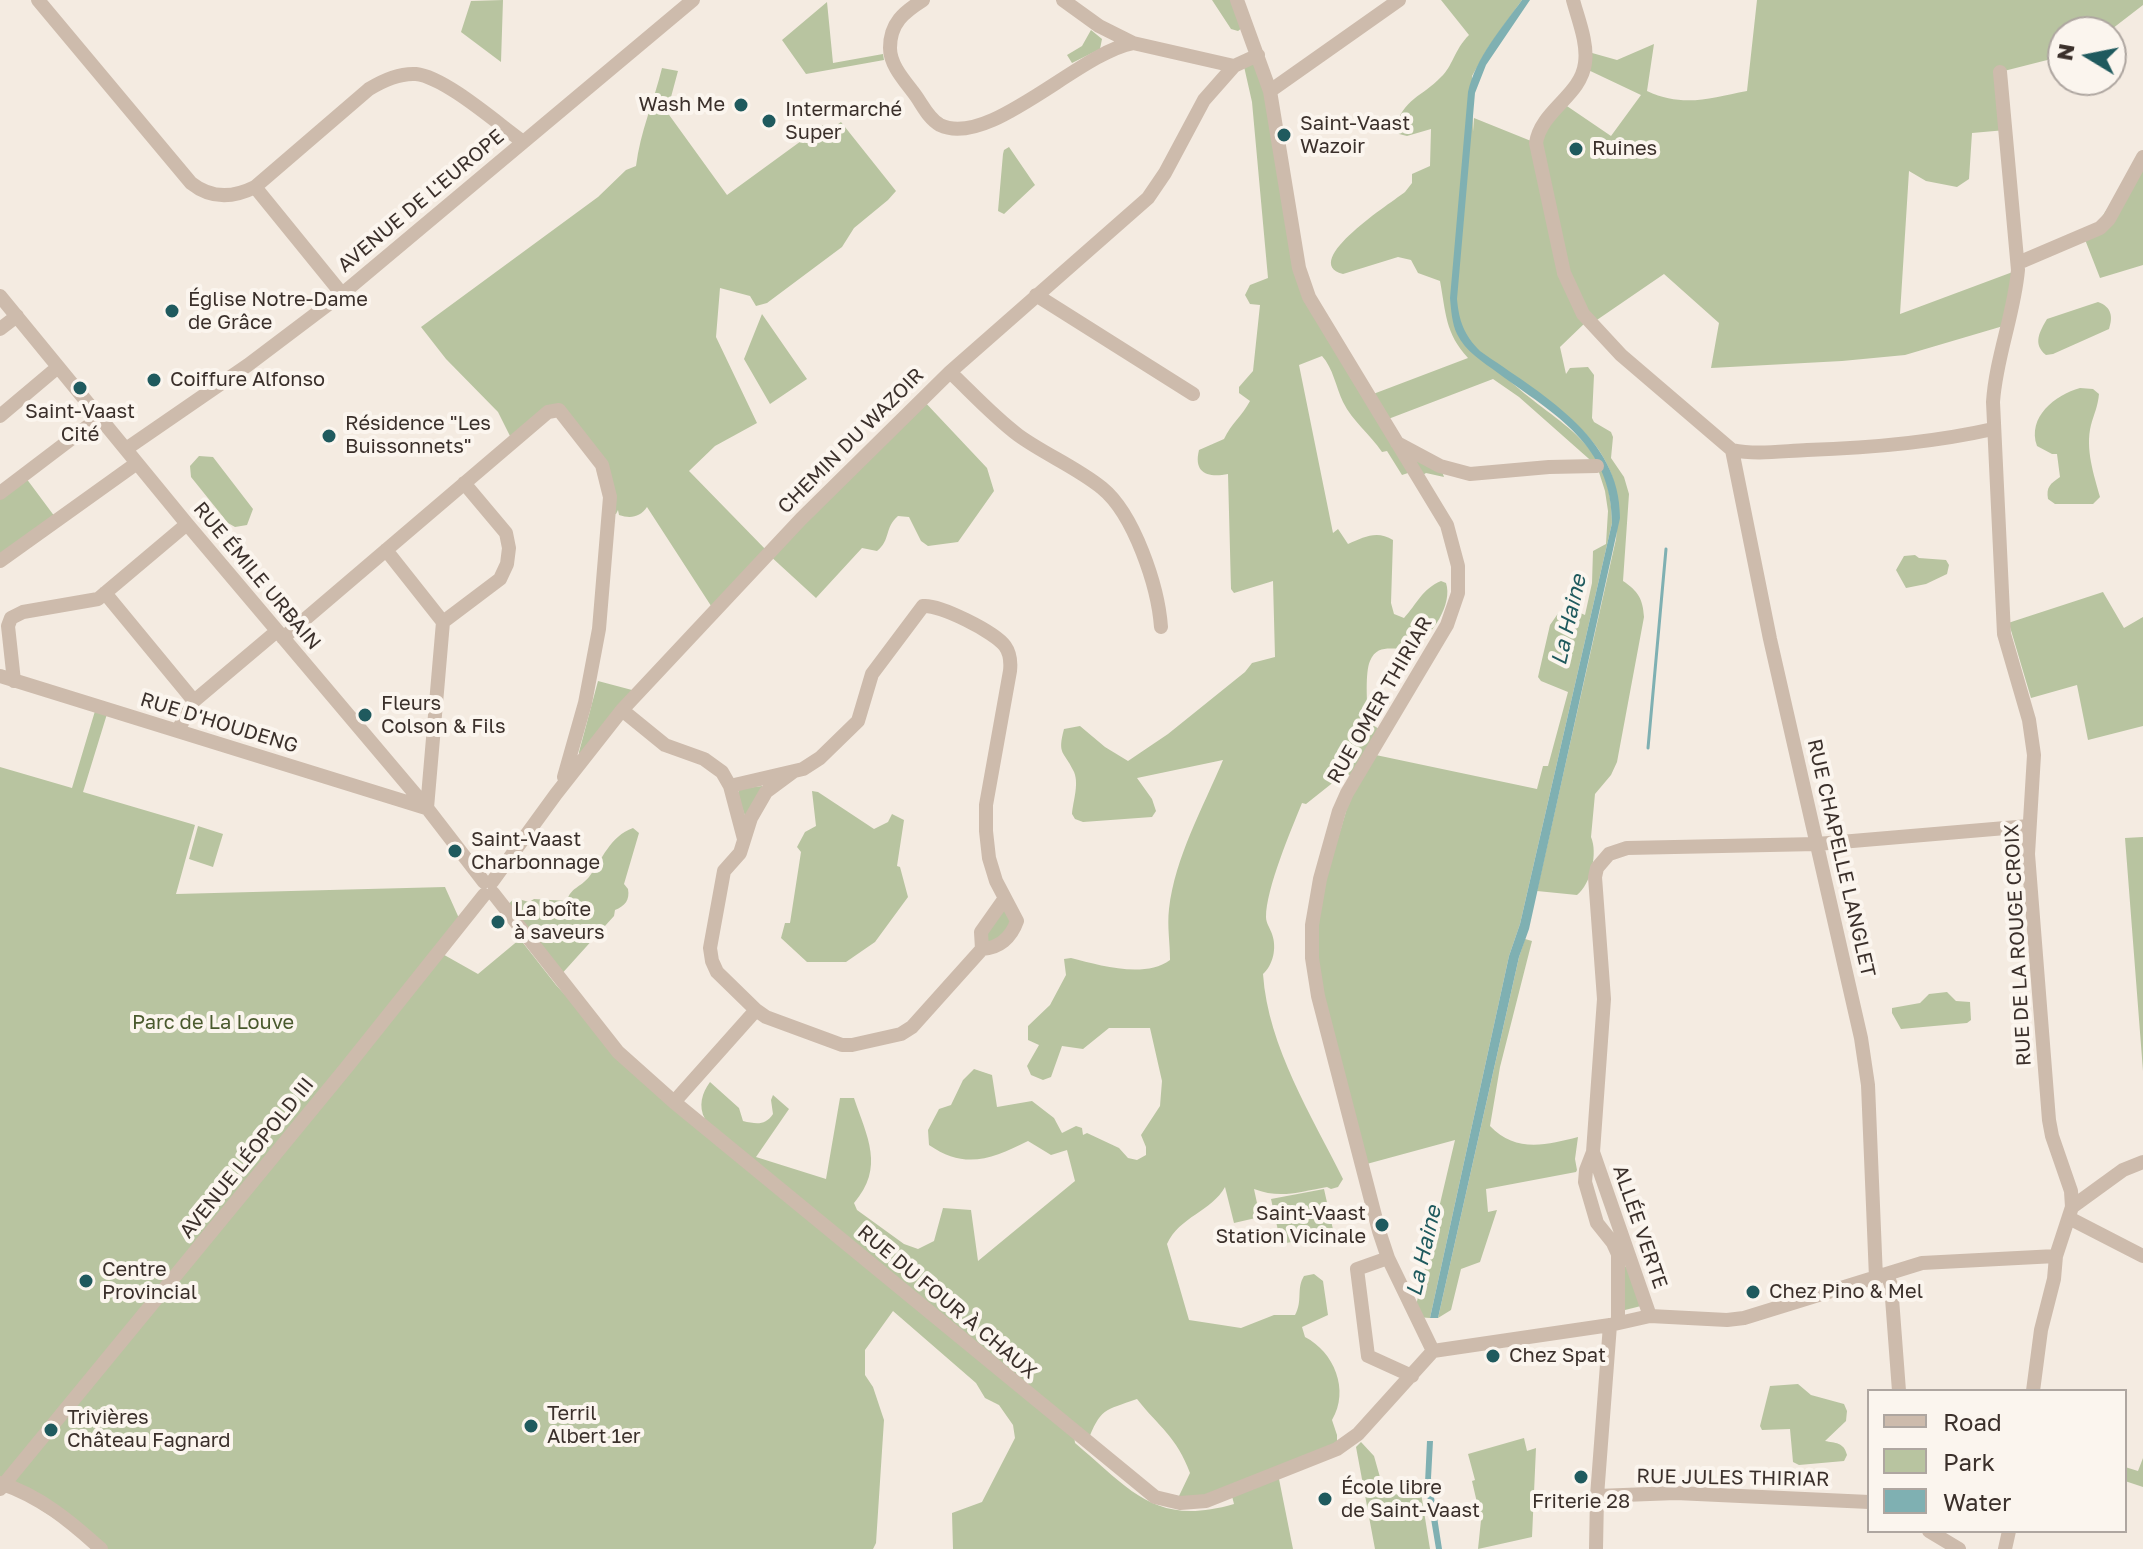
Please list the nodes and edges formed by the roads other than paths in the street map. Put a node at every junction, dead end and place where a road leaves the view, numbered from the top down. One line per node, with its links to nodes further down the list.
1 (38, 0): 15 (street)
2 (693, 0): 13 (street, AVENUE DE L'EUROPE)
3 (923, 0): 8 (street)
4 (1063, 0): 8 (street)
5 (1237, 0): 9 (street, RUE OMER THIRIAR)
6 (1399, 0): 12 (street)
7 (1573, 0): 30 (street)
8 (1133, 43): 10 (street)
9 (1258, 55): 10 (street, CHEMIN DU WAZOIR); 12 (street, RUE OMER THIRIAR)
10 (1234, 66): 18 (street, CHEMIN DU WAZOIR)
11 (2000, 72): 16 (street, RUE DE LA ROUGE CROIX)
12 (1270, 91): 28 (street, RUE OMER THIRIAR)
13 (522, 141): 15 (street); 17 (street, AVENUE DE L'EUROPE)
14 (2143, 157): 16 (street)
15 (255, 187): 17 (street)
16 (2018, 263): 27 (street, RUE DE LA ROUGE CROIX)
17 (342, 294): 29 (street, AVENUE DE L'EUROPE)
18 (1036, 295): 23 (street, CHEMIN DU WAZOIR); 24 (street)
19 (0, 296): 20 (street, RUE ÉMILE URBAIN)
20 (17, 316): 21 (street); 22 (street, RUE ÉMILE URBAIN)
21 (0, 329)
22 (58, 367): 25 (street); 26 (street, RUE ÉMILE URBAIN)
23 (950, 372): 40 (street); 44 (street, CHEMIN DU WAZOIR)
24 (1193, 394)
25 (0, 416)
26 (100, 417): 29 (street, RUE ÉMILE URBAIN); 34 (street)
27 (1993, 429): 30 (street); 50 (street, RUE DE LA ROUGE CROIX)
28 (1396, 443): 32 (street); 63 (street, RUE OMER THIRIAR)
29 (126, 449): 31 (street, RUE ÉMILE URBAIN)
30 (1732, 450): 52 (street, RUE CHAPELLE LANGLET)
31 (137, 463): 35 (street, RUE ÉMILE URBAIN); 37 (street)
32 (1597, 466)
33 (464, 483): 36 (street); 39 (street); 48 (street)
34 (0, 493)
35 (187, 524): 38 (street); 41 (street, RUE ÉMILE URBAIN)
36 (386, 550): 39 (street); 41 (street)
37 (0, 561)
38 (105, 593): 42 (street); 43 (street)
39 (443, 622): 49 (street)
40 (1161, 627)
41 (280, 634): 43 (street); 49 (street, RUE ÉMILE URBAIN)
42 (7, 679): 45 (street, RUE D'HOUDENG)
43 (194, 701): 45 (street)
44 (622, 710): 47 (street); 48 (street, CHEMIN DU WAZOIR)
45 (178, 730): 49 (street, RUE D'HOUDENG)
46 (793, 772): 47 (street); 51 (street); 54 (street)
47 (730, 786): 51 (street)
48 (556, 794): 53 (street, CHEMIN DU WAZOIR)
49 (427, 808): 53 (street, RUE ÉMILE URBAIN)
50 (2029, 826): 52 (street); 60 (street, RUE DE LA ROUGE CROIX)
51 (744, 840): 56 (street)
52 (1817, 844): 58 (street, ALLÉE VERTE); 64 (street, RUE CHAPELLE LANGLET)
53 (488, 888): 57 (street, RUE DU FOUR À CHAUX); 71 (street, AVENUE LÉOPOLD III)
54 (1005, 898): 55 (street); 55 (street)
55 (982, 949): 56 (street)
56 (756, 1010): 57 (street)
57 (674, 1102): 68 (street, RUE DU FOUR À CHAUX)
58 (1593, 1152): 65 (street, ALLÉE VERTE); 66 (street, ALLÉE VERTE)
59 (2143, 1162): 60 (street)
60 (2070, 1212): 61 (street); 62 (street)
61 (2056, 1256): 64 (street); 70 (street)
62 (2143, 1256)
63 (1388, 1258): 67 (street, RUE OMER THIRIAR); 68 (street)
64 (1882, 1276): 65 (street); 69 (street, RUE CHAPELLE LANGLET)
65 (1650, 1316): 66 (street)
66 (1614, 1324): 67 (street); 72 (street, ALLÉE VERTE)
67 (1433, 1351): 68 (street, RUE DU FOUR À CHAUX)
68 (1412, 1376)
69 (1899, 1389)
70 (2033, 1389)
71 (2, 1484): 75 (street)
72 (1597, 1496): 73 (street, RUE JULES THIRIAR); 76 (street, ALLÉE VERTE)
73 (1867, 1502)
74 (1932, 1533): 77 (street)
75 (101, 1549)
76 (1596, 1549)
77 (1959, 1549)

